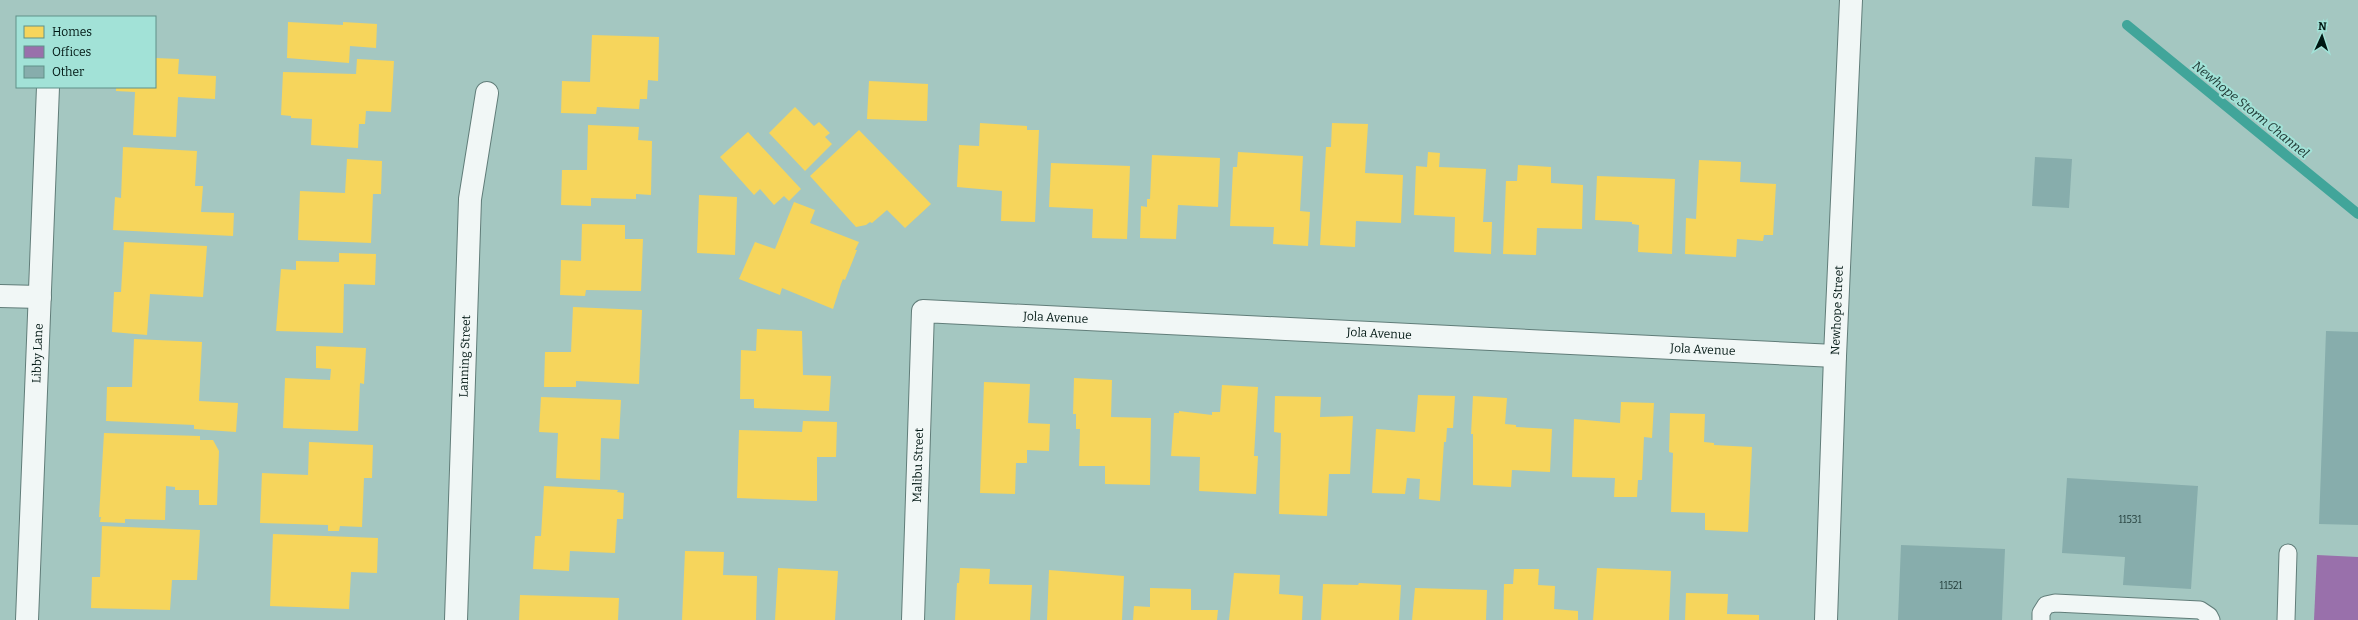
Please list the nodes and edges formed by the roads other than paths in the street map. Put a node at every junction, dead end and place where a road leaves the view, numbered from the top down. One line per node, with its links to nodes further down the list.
1 (1850, 0): 7 (street, Newhope Street)
2 (48, 88): 5 (street, Libby Lane)
3 (486, 93): 10 (street, Lanning Street)
4 (0, 296): 5 (street)
5 (40, 297): 9 (street, Libby Lane)
6 (923, 311): 7 (street, Jola Avenue); 11 (street, Malibu Street)
7 (1835, 356): 12 (street, Newhope Street)
8 (2288, 553): 15 (lane)
9 (27, 620)
10 (456, 620)
11 (913, 620)
12 (1826, 620)
13 (2041, 620): 14 (lane)
14 (2211, 620)
15 (2286, 620)

